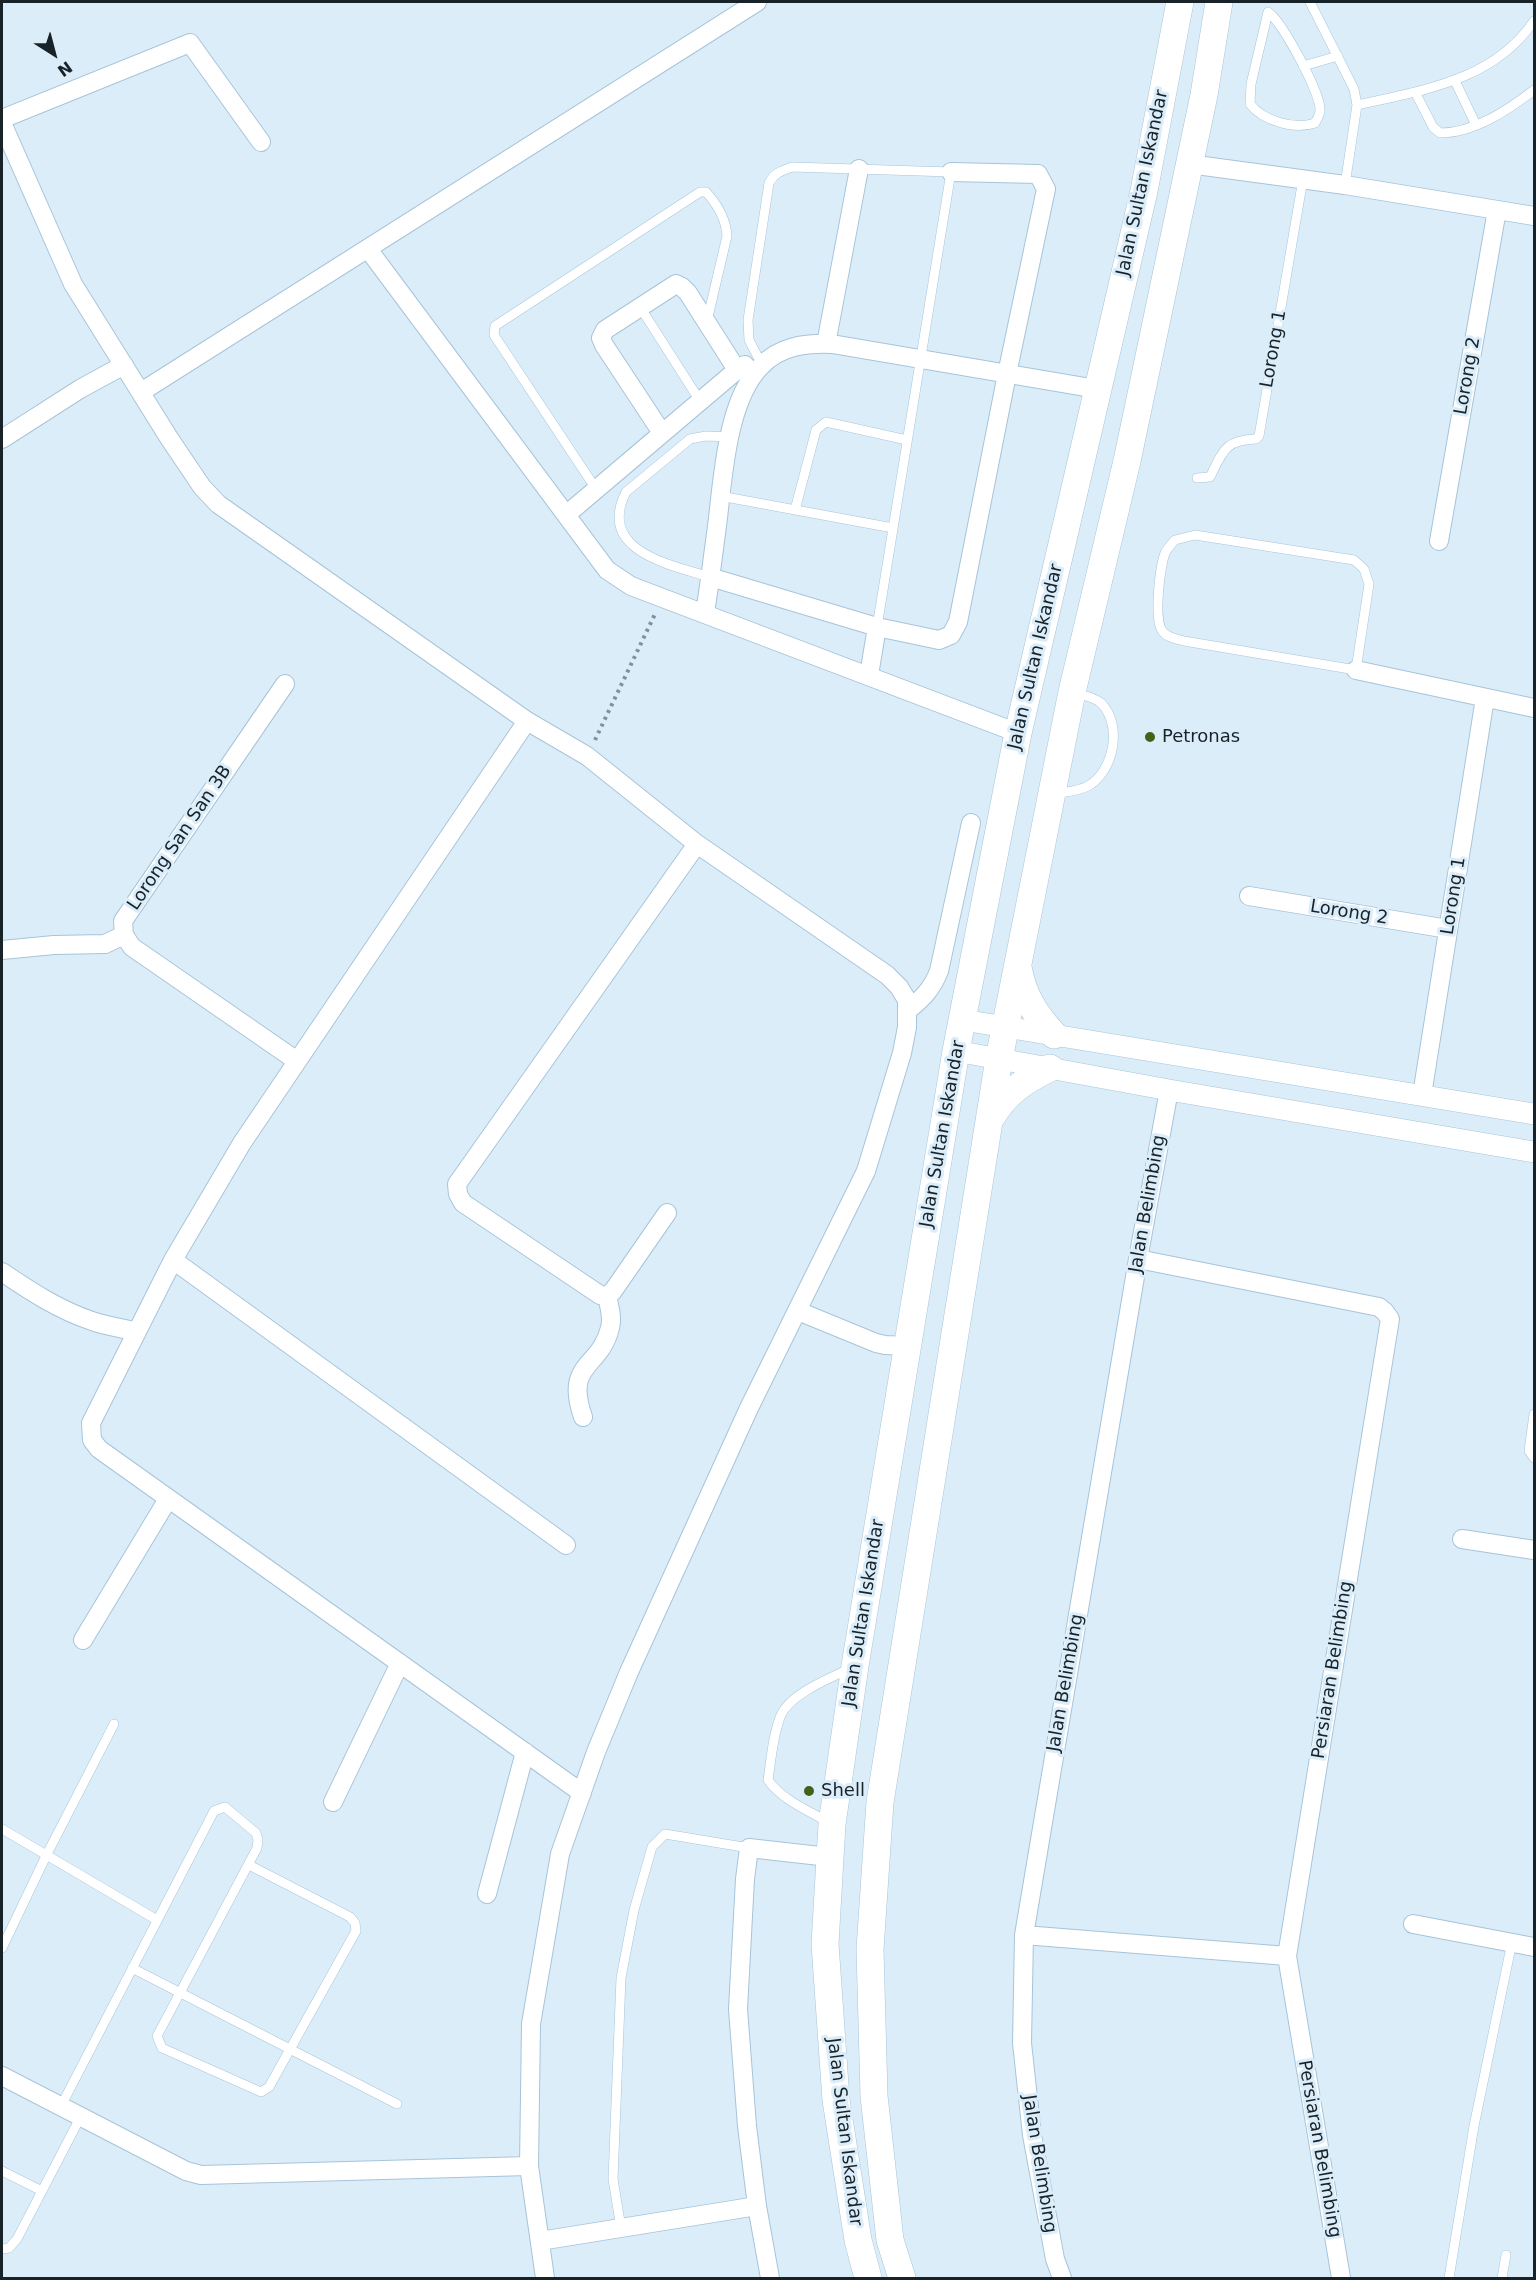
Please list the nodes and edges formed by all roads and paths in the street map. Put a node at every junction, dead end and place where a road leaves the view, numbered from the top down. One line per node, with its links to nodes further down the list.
1 (756, 2): 24 (street)
2 (1180, 2): 33 (main road, Jalan Sultan Iskandar)
3 (1219, 2): 17 (main road, Jalan Sultan Iskandar)
4 (1266, 2): 6 (lane)
5 (1310, 2): 8 (lane)
6 (1268, 12): 9 (lane); 9 (lane)
7 (1534, 21): 10 (lane)
8 (1338, 56): 9 (lane); 13 (lane)
9 (1303, 66)
10 (1455, 81): 12 (lane); 15 (lane)
11 (1534, 90): 15 (lane)
12 (1414, 92): 13 (lane); 15 (lane)
13 (1357, 105): 21 (lane)
14 (2, 121): 16 (street); 29 (street)
15 (1476, 125)
16 (261, 142)
17 (1189, 164): 20 (street); 54 (main road, Jalan Sultan Iskandar)
18 (859, 169): 19 (lane); 27 (street); 30 (lane)
19 (951, 171): 28 (lane); 32 (street)
20 (1303, 179): 21 (street); 40 (lane, Lorong 1)
21 (1345, 185): 22 (street)
22 (1497, 210): 23 (street); 46 (street, Lorong 2)
23 (1534, 216)
24 (368, 249): 34 (street); 44 (street)
25 (640, 307): 26 (street); 35 (lane); 36 (street)
26 (706, 322): 31 (street); 41 (lane)
27 (826, 344): 28 (street); 30 (street)
28 (920, 361): 32 (street); 39 (lane)
29 (124, 365): 34 (street); 38 (street)
30 (762, 365): 31 (street); 37 (street)
31 (737, 370): 35 (street)
32 (1007, 374): 33 (street); 50 (street)
33 (1097, 389): 58 (main road, Jalan Sultan Iskandar)
34 (141, 392): 57 (street)
35 (700, 401): 36 (street)
36 (662, 433): 41 (street)
37 (729, 436): 42 (street); 47 (lane)
38 (2, 439)
39 (907, 440): 43 (lane); 45 (lane)
40 (1197, 478)
41 (596, 489): 44 (street)
42 (720, 496): 43 (lane); 47 (street)
43 (795, 510): 45 (lane)
44 (566, 515): 48 (street)
45 (893, 528): 50 (lane)
46 (1439, 541)
47 (710, 577): 49 (street); 50 (street)
48 (664, 598): 49 (street); 59 (path)
49 (705, 613): 52 (street)
50 (877, 627): 52 (street)
51 (1356, 670): 51 (lane); 55 (street)
52 (869, 675): 58 (street)
53 (285, 684): 65 (street, Lorong San San 3B)
54 (1072, 692): 60 (main road, Jalan Sultan Iskandar); 60 (lane)
55 (1485, 698): 56 (street); 64 (street, Lorong 1)
56 (1534, 708)
57 (527, 722): 59 (street); 74 (street)
58 (1018, 733): 69 (main road, Jalan Sultan Iskandar)
59 (587, 756): 62 (street)
60 (1051, 795): 67 (main road, Jalan Sultan Iskandar)
61 (971, 823): 68 (street)
62 (697, 844): 68 (street); 85 (street)
63 (1249, 896): 64 (street, Lorong 2)
64 (1448, 929): 77 (street, Lorong 1)
65 (124, 935): 66 (street); 74 (street, Lorong San San 3B)
66 (2, 950)
67 (1017, 960): 70 (main road, Jalan Sultan Iskandar); 71 (main road)
68 (908, 1010): 86 (street)
69 (963, 1020): 70 (street); 72 (main road, Jalan Sultan Iskandar)
70 (1005, 1028): 71 (street); 73 (main road, Jalan Sultan Iskandar)
71 (1054, 1035): 77 (street)
72 (956, 1051): 73 (street); 88 (main road, Jalan Sultan Iskandar)
73 (999, 1059): 75 (street); 79 (main road, Jalan Sultan Iskandar)
74 (297, 1061): 83 (street)
75 (1050, 1068): 76 (street); 79 (main road)
76 (1169, 1090): 80 (street); 82 (street, Jalan Belimbing)
77 (1422, 1095): 78 (street)
78 (1534, 1114)
79 (989, 1122): 135 (main road, Jalan Sultan Iskandar)
80 (1534, 1152)
81 (668, 1213): 85 (street)
82 (1138, 1259): 112 (street, Jalan Belimbing); 116 (street, Persiaran Belimbing)
83 (173, 1260): 87 (street); 94 (street)
84 (2, 1272): 87 (street)
85 (607, 1296): 90 (street)
86 (798, 1311): 88 (street); 101 (street)
87 (137, 1332): 92 (street)
88 (907, 1346): 98 (main road, Jalan Sultan Iskandar)
89 (1534, 1414): 91 (lane)
90 (583, 1417)
91 (1534, 1458)
92 (168, 1498): 96 (street); 97 (street)
93 (1462, 1539): 95 (street)
94 (566, 1545)
95 (1534, 1550)
96 (83, 1640)
97 (400, 1664): 100 (street); 102 (street)
98 (855, 1666): 103 (main road, Jalan Sultan Iskandar); 103 (lane)
99 (114, 1725): 106 (lane)
100 (525, 1752): 101 (street); 109 (street)
101 (582, 1793): 124 (street)
102 (333, 1802)
103 (832, 1824): 107 (main road, Jalan Sultan Iskandar)
104 (2, 1829): 106 (lane)
105 (749, 1848): 107 (street); 127 (street); 128 (lane)
106 (46, 1856): 110 (lane); 115 (lane)
107 (829, 1857): 134 (main road, Jalan Sultan Iskandar)
108 (249, 1865): 110 (lane); 118 (lane); 119 (lane)
109 (487, 1894)
110 (158, 1920): 117 (lane)
111 (1413, 1924): 113 (street)
112 (1024, 1935): 116 (street); 136 (street, Jalan Belimbing)
113 (1512, 1942): 114 (street); 138 (lane)
114 (1534, 1947)
115 (2, 1948)
116 (1287, 1956): 137 (street, Persiaran Belimbing)
117 (132, 1968): 118 (lane); 122 (lane)
118 (180, 1992): 119 (lane); 119 (lane)
119 (290, 2048): 121 (lane)
120 (2, 2076): 122 (street)
121 (397, 2104)
122 (61, 2106): 123 (street)
123 (80, 2118): 124 (street); 126 (lane)
124 (529, 2166): 129 (street)
125 (2, 2171): 126 (lane)
126 (42, 2191): 130 (lane)
127 (757, 2206): 128 (street); 133 (street)
128 (621, 2228): 129 (street)
129 (540, 2241): 132 (street)
130 (2, 2248)
131 (1506, 2255): 139 (lane)
132 (545, 2278)
133 (770, 2278)
134 (868, 2278)
135 (902, 2278)
136 (1062, 2278)
137 (1341, 2278)
138 (1449, 2278)
139 (1502, 2278)

